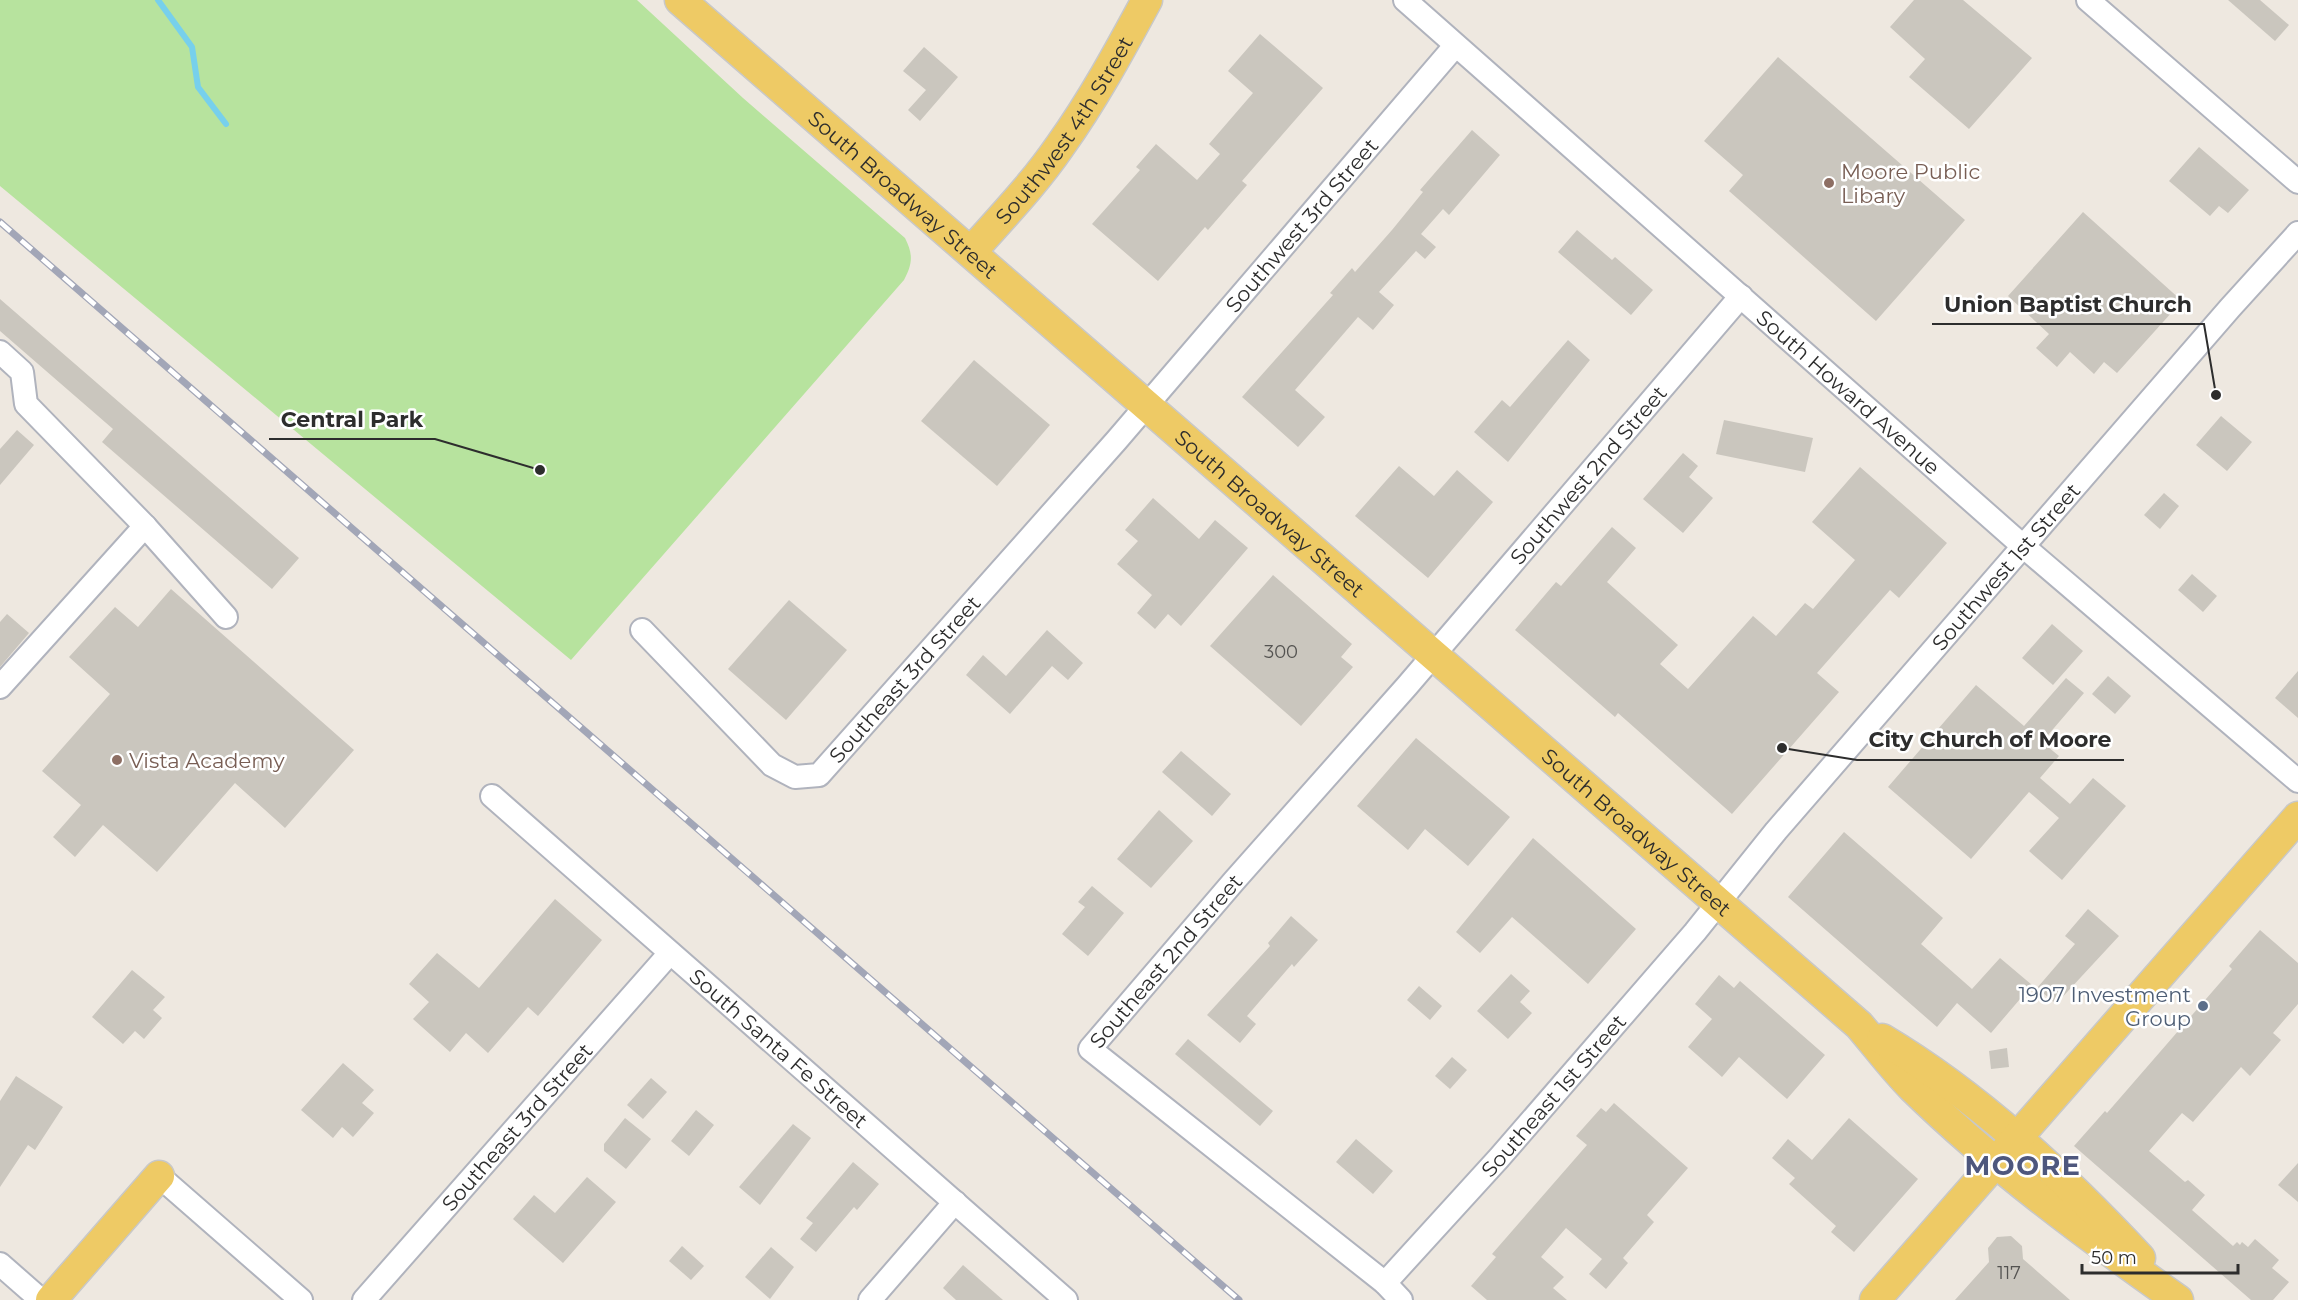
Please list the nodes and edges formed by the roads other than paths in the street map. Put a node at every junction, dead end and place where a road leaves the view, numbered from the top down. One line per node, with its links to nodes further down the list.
1 (680, 0): 8 (main road, South Broadway Street)
2 (1147, 0): 8 (main road, Southwest 4th Street)
3 (1405, 0): 5 (street, South Howard Avenue)
4 (2088, 0): 6 (street)
5 (1455, 46): 9 (street, South Howard Avenue); 11 (street, Southwest 3rd Street)
6 (2298, 182)
7 (2298, 234): 13 (street, Southwest 1st Street)
8 (971, 252): 11 (main road, South Broadway Street)
9 (1741, 296): 13 (street, South Howard Avenue); 16 (street, Southwest 2nd Street)
10 (0, 352): 12 (street)
11 (1146, 404): 15 (street, Southeast 3rd Street); 16 (main road, South Broadway Street)
12 (145, 526): 14 (street); 17 (street)
13 (2024, 547): 18 (street, South Howard Avenue); 21 (street, Southwest 1st Street)
14 (226, 617)
15 (642, 630)
16 (1433, 654): 21 (main road, South Broadway Street); 29 (street, Southeast 2nd Street)
17 (0, 687)
18 (2298, 781)
19 (492, 796): 22 (street, South Santa Fe Street)
20 (2298, 817): 24 (main road)
21 (1717, 902): 23 (main road, South Broadway Street); 29 (street, Southeast 1st Street)
22 (670, 953): 27 (street, South Santa Fe Street); 33 (street, Southeast 3rd Street)
23 (1859, 1025): 24 (main road, South Broadway Street); 25 (main road, South Broadway Street)
24 (2016, 1139): 25 (main road); 38 (main road, South Broadway Street)
25 (1997, 1161): 37 (main road); 38 (main road, South Broadway Street)
26 (159, 1176): 31 (main road); 32 (street)
27 (955, 1202): 34 (street); 35 (street, South Santa Fe Street)
28 (0, 1264): 30 (street)
29 (1384, 1283): 36 (street, Southeast 2nd Street)
30 (41, 1300)
31 (51, 1300)
32 (301, 1300)
33 (364, 1300)
34 (870, 1300)
35 (1066, 1300)
36 (1401, 1300)
37 (1875, 1300)
38 (2179, 1300)

